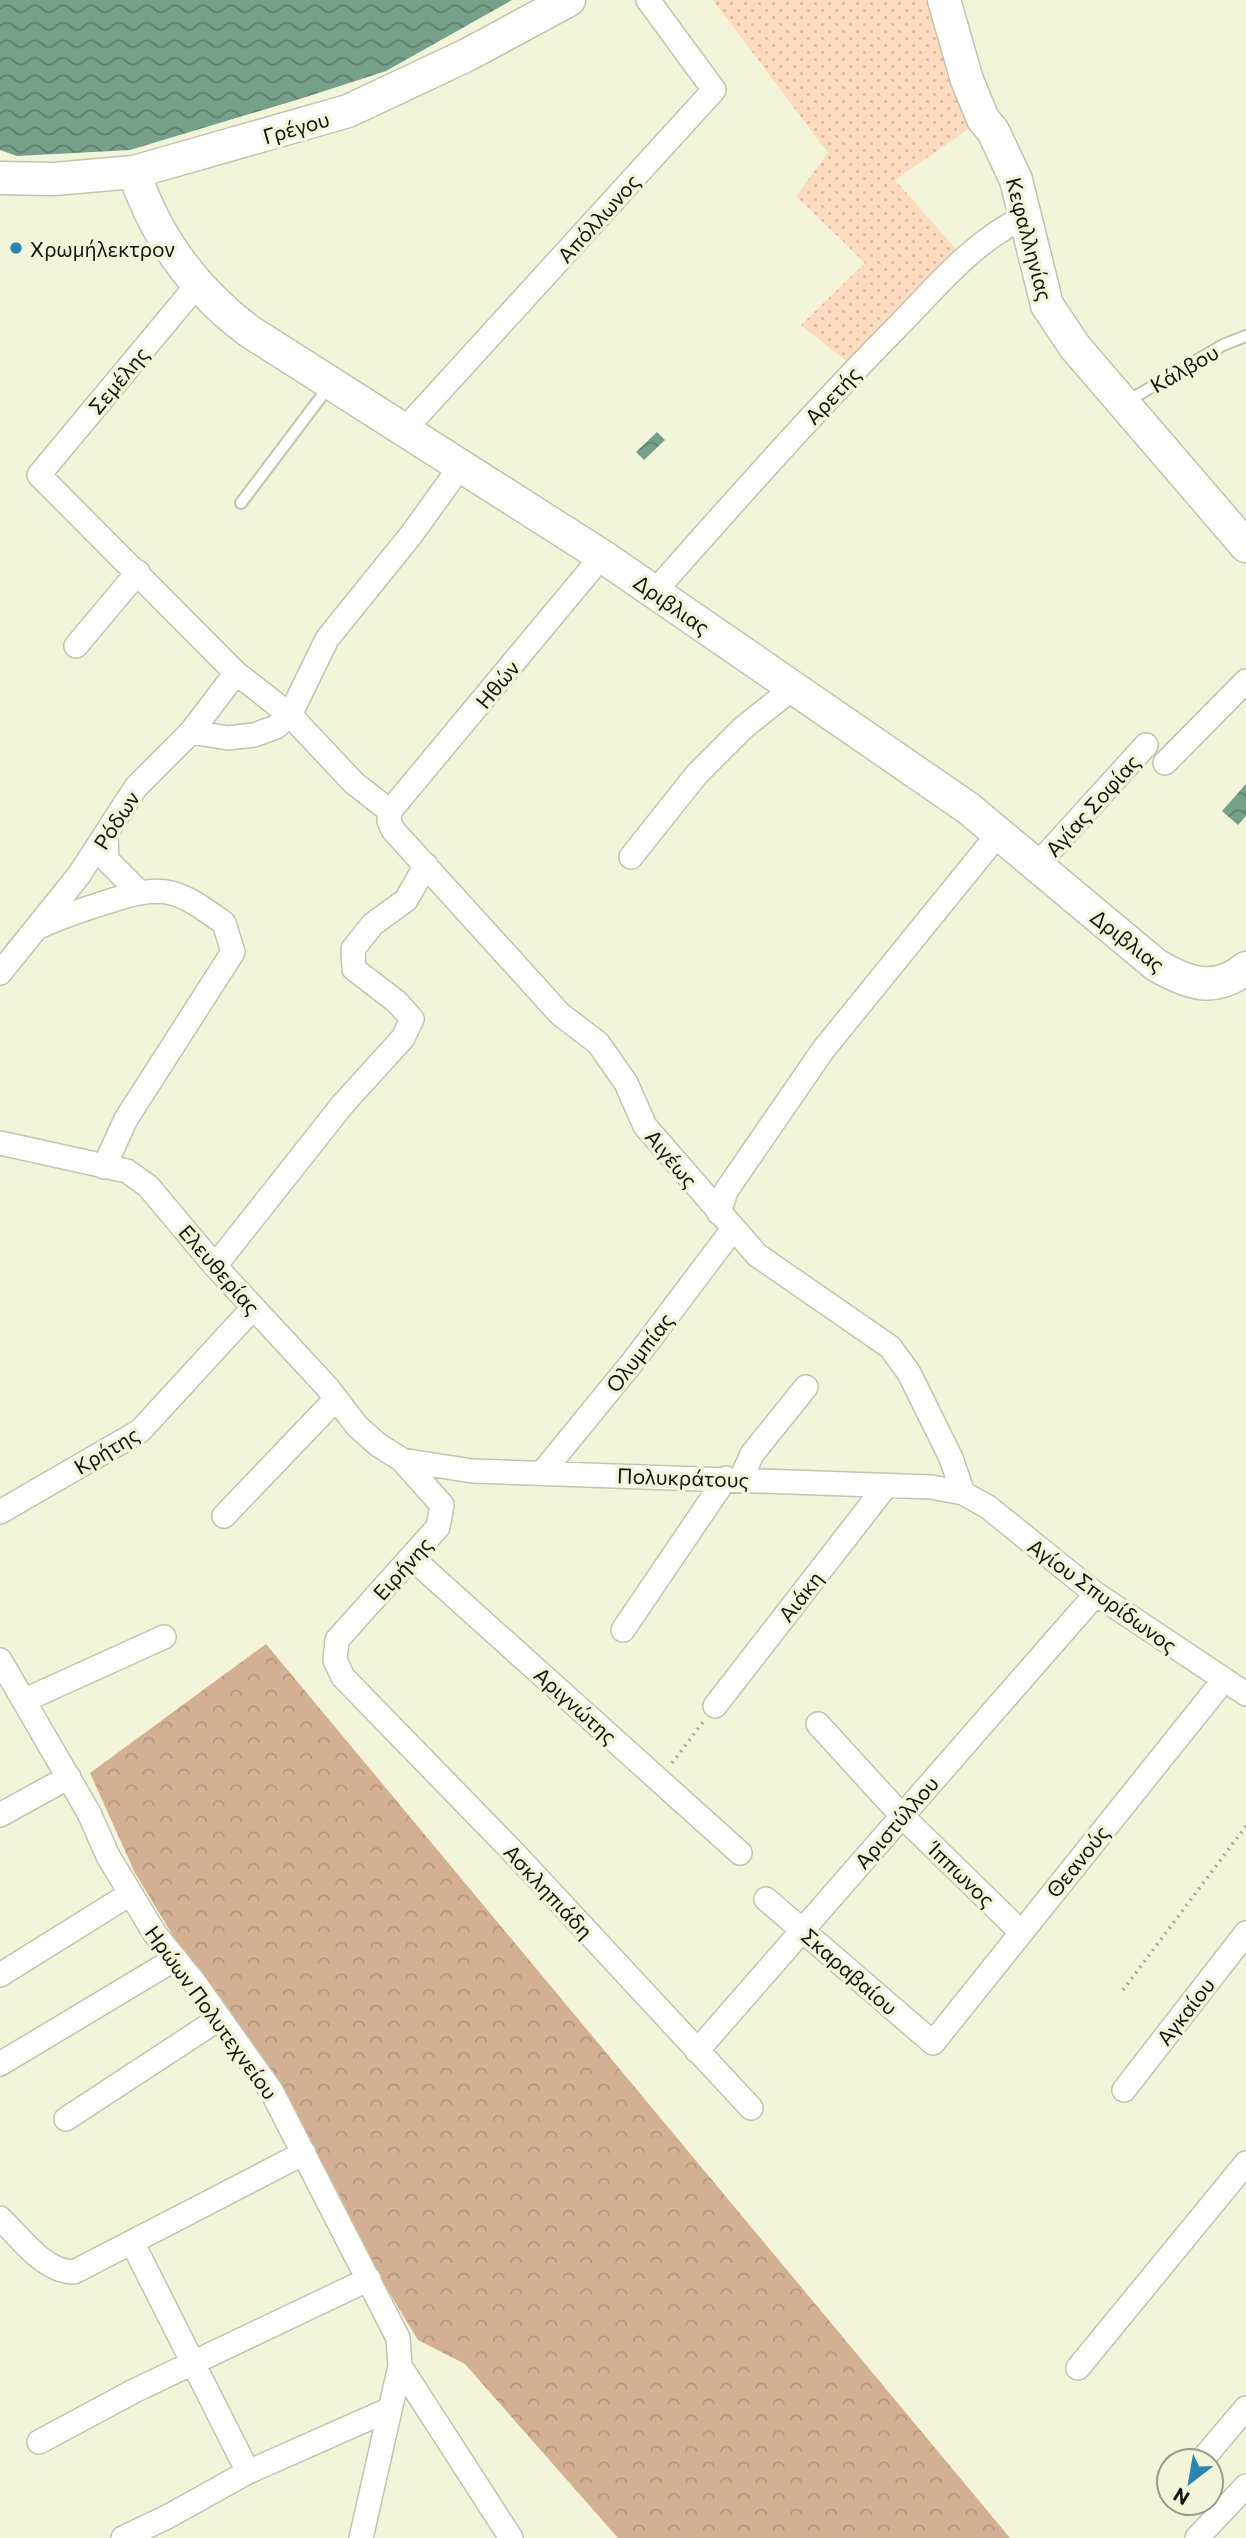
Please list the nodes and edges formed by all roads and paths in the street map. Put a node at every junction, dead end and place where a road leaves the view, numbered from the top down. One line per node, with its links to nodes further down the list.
1 (569, 0): 4 (street, Γρέγου)
2 (648, 0): 11 (street, Απόλλωνος)
3 (944, 0): 6 (street, Κεφαλληνίας)
4 (134, 172): 5 (street, Γρέγου); 7 (street, Δριβλιας)
5 (0, 178)
6 (1024, 217): 10 (street, Κεφαλληνίας); 17 (street, Αρετής)
7 (197, 285): 9 (street, Δριβλιας); 16 (street, Σεμέλης)
8 (1246, 337): 10 (lane, Κάλβου)
9 (330, 385): 11 (street, Δριβλιας); 13 (lane)
10 (1124, 403): 14 (street, Κεφαλληνίας)
11 (406, 428): 12 (street, Δριβλιας)
12 (460, 467): 15 (street, Δριβλιας); 22 (street)
13 (240, 503)
14 (1246, 546)
15 (602, 556): 17 (street, Δριβλιας); 26 (street, Ηθών)
16 (138, 572): 18 (street); 19 (street)
17 (655, 591): 21 (street, Δριβλιας)
18 (76, 646)
19 (236, 673): 22 (street); 23 (street, Ρόδων)
20 (1246, 681): 25 (street)
21 (793, 688): 27 (street, Δριβλιας); 29 (street)
22 (290, 715): 23 (street); 26 (street)
23 (191, 732): 28 (street, Ρόδων)
24 (1146, 745): 31 (street, Αγίας Σοφίας)
25 (1165, 763)
26 (390, 811): 30 (street, Αιγέως)
27 (999, 833): 31 (street, Δριβλιας); 38 (street, Ολυμπίας)
28 (106, 835): 32 (street); 33 (street, Ρόδων)
29 (631, 857)
30 (426, 865): 38 (street, Αιγέως); 39 (street)
31 (1037, 865): 34 (street, Δριβλιας)
32 (138, 891): 33 (street); 37 (street)
33 (41, 926): 35 (street, Ρόδων)
34 (1246, 968)
35 (0, 972)
36 (0, 1143): 37 (street, Ελευθερίας)
37 (104, 1167): 39 (street, Ελευθερίας)
38 (726, 1221): 44 (street, Ολυμπίας); 47 (street, Αιγέως)
39 (215, 1266): 40 (street, Ελευθερίας)
40 (253, 1308): 42 (street, Ελευθερίας); 48 (street, Κρήτης)
41 (807, 1387): 45 (street)
42 (336, 1399): 43 (street, Ελευθερίας); 49 (street)
43 (402, 1460): 44 (street, Πολυκράτους); 50 (street, Ειρήνης)
44 (542, 1473): 45 (street, Πολυκράτους)
45 (734, 1479): 46 (street, Πολυκράτους); 52 (street)
46 (885, 1487): 47 (street, Πολυκράτους); 59 (street, Αιάκη)
47 (963, 1493): 51 (street, Αγίου Σπυρίδωνος)
48 (0, 1512)
49 (224, 1516)
50 (412, 1558): 55 (street, Ειρήνης); 62 (street, Αριγνώτης)
51 (1096, 1594): 56 (street, Αγίου Σπυρίδωνος); 64 (street, Αριστύλλου)
52 (624, 1630)
53 (164, 1637): 58 (street)
54 (0, 1660): 58 (street, Ηρώων Πολυτεχνείου)
55 (343, 1677): 77 (street, Ασκληπιάδη)
56 (1223, 1681): 57 (street, Αγίου Σπυρίδωνος); 70 (street, Θεανούς)
57 (1246, 1694)
58 (25, 1700): 61 (street, Ηρώων Πολυτεχνείου)
59 (715, 1706): 62 (path)
60 (818, 1724): 64 (street, Ίππωνος)
61 (69, 1777): 63 (street); 67 (street, Ηρώων Πολυτεχνείου)
62 (659, 1780): 66 (street, Αριγνώτης)
63 (0, 1815)
64 (902, 1816): 69 (street, Αριστύλλου); 70 (street, Ίππωνος)
65 (1246, 1826): 74 (path)
66 (740, 1853)
67 (130, 1894): 72 (street, Ηρώων Πολυτεχνείου); 73 (street)
68 (766, 1899): 69 (street, Σκαραβαίου)
69 (803, 1929): 76 (street, Σκαραβαίου); 77 (street, Αριστύλλου)
70 (1021, 1932): 76 (street, Θεανούς)
71 (1246, 1933): 79 (street, Αγκαίου)
72 (175, 1959): 75 (street, Ηρώων Πολυτεχνείου); 78 (street)
73 (0, 1975)
74 (1123, 1990)
75 (220, 2018): 81 (street); 82 (street, Ηρώων Πολυτεχνείου)
76 (933, 2043)
77 (697, 2051): 80 (street, Ασκληπιάδη)
78 (0, 2064)
79 (1124, 2090)
80 (751, 2108)
81 (66, 2119)
82 (304, 2154): 85 (street); 86 (street, Ηρώων Πολυτεχνείου)
83 (1246, 2163): 89 (street)
84 (0, 2218): 85 (street)
85 (132, 2242): 87 (street)
86 (369, 2279): 87 (street); 88 (street, Ηρώων Πολυτεχνείου)
87 (193, 2363): 92 (street); 94 (street)
88 (400, 2366): 91 (street, Ηρώων Πολυτεχνείου); 98 (street)
89 (1078, 2368)
90 (1246, 2408): 93 (street)
91 (388, 2410): 94 (street); 97 (street, Ηρώων Πολυτεχνείου)
92 (39, 2442)
93 (1213, 2447)
94 (248, 2472): 96 (street)
95 (1246, 2486): 99 (street)
96 (123, 2538)
97 (361, 2538)
98 (511, 2538)
99 (1197, 2538)

